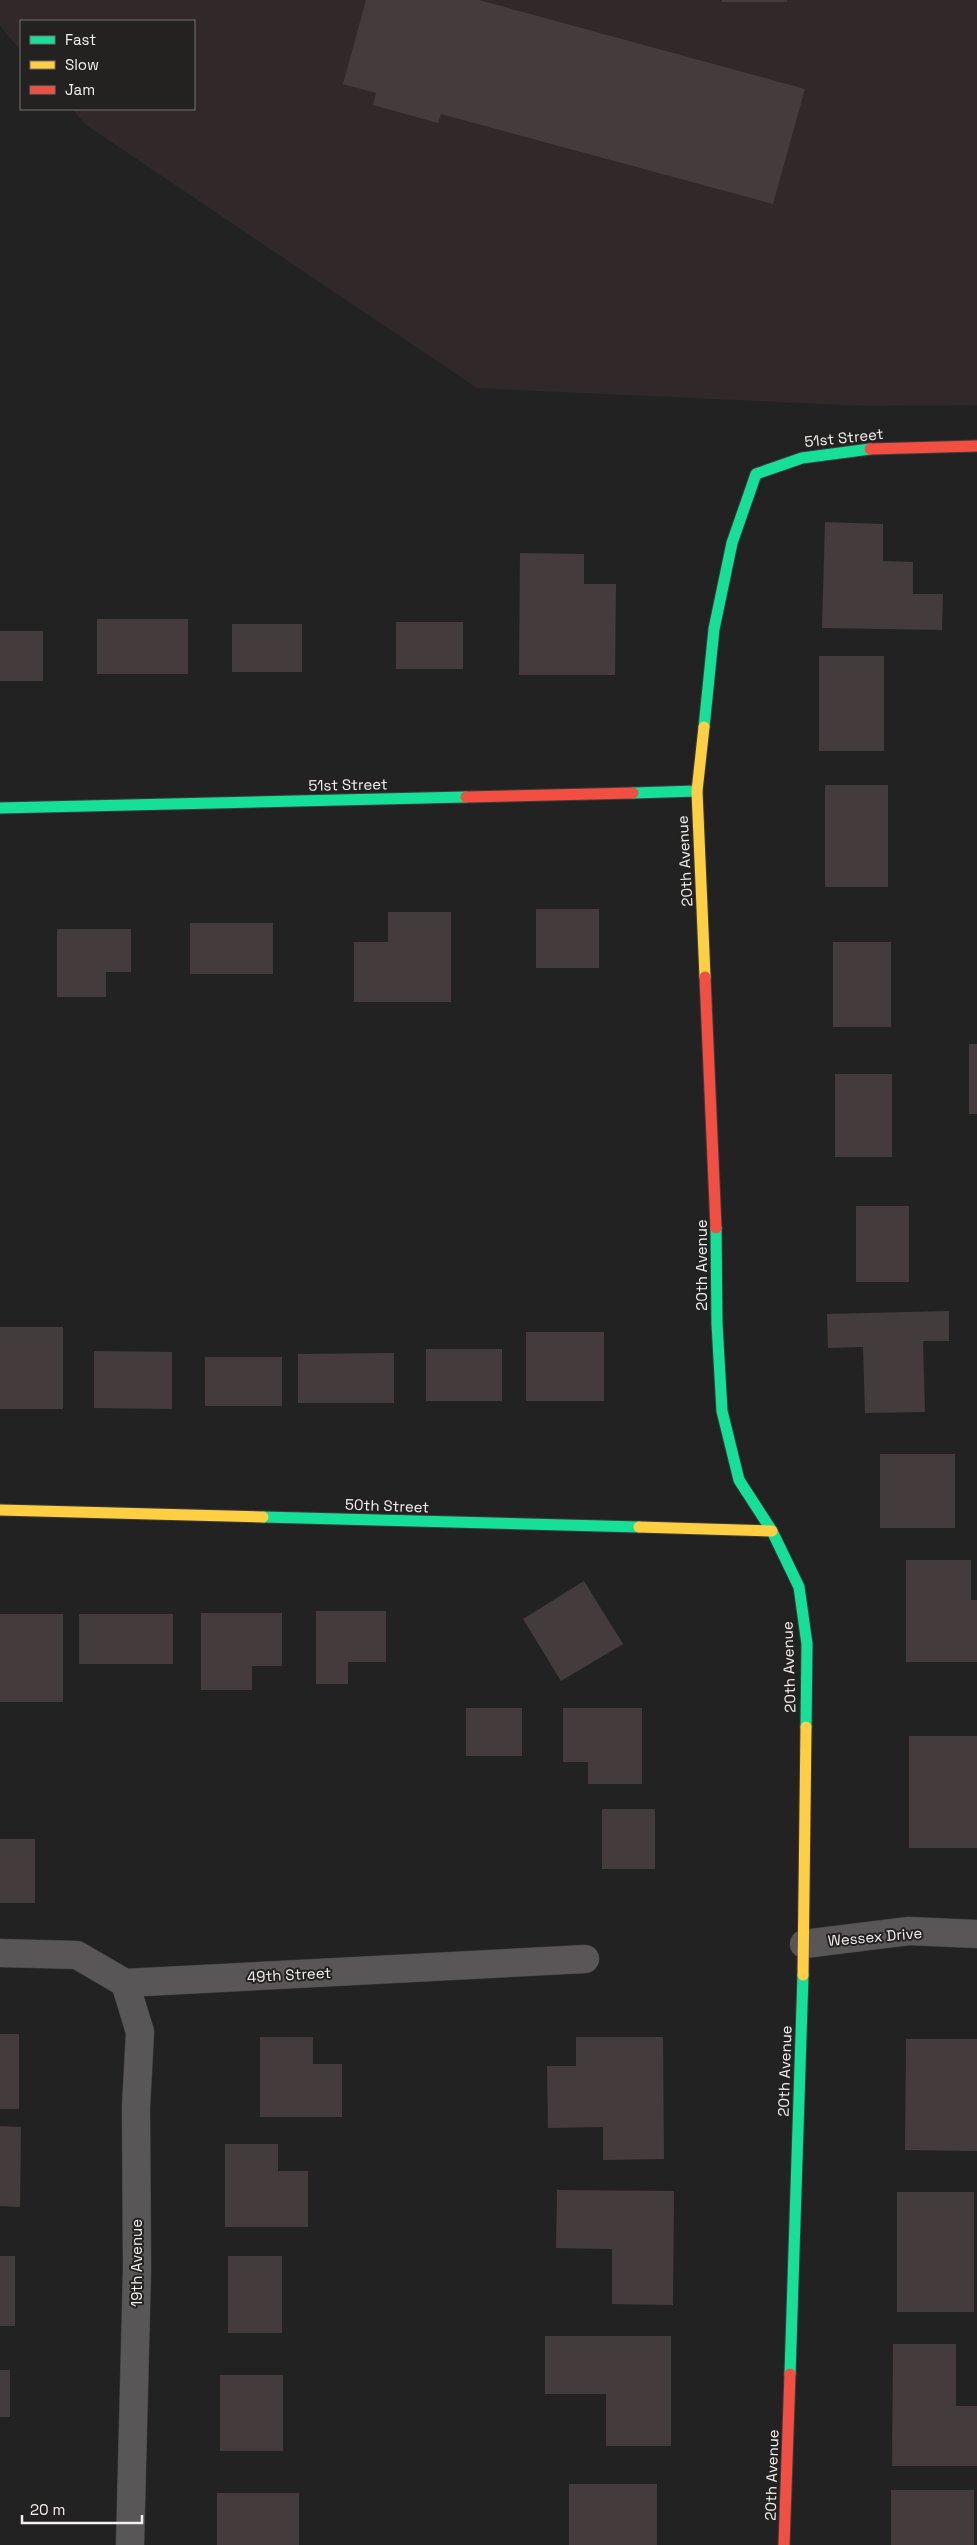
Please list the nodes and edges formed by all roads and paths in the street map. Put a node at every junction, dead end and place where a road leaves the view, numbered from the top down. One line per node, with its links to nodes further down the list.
1 (977, 446): 2 (street, 51st Street)
2 (727, 568): 3 (street, 20th Avenue)
3 (697, 791): 4 (street, 51st Street); 6 (street, 20th Avenue)
4 (0, 808)
5 (0, 1510): 6 (street, 50th Street)
6 (772, 1531): 8 (street, 20th Avenue)
7 (977, 1934): 8 (street, Wessex Drive)
8 (804, 1944): 13 (street, 20th Avenue)
9 (0, 1953): 11 (street)
10 (585, 1959): 11 (street, 49th Street)
11 (125, 1983): 12 (street, 19th Avenue)
12 (130, 2545)
13 (784, 2545)

